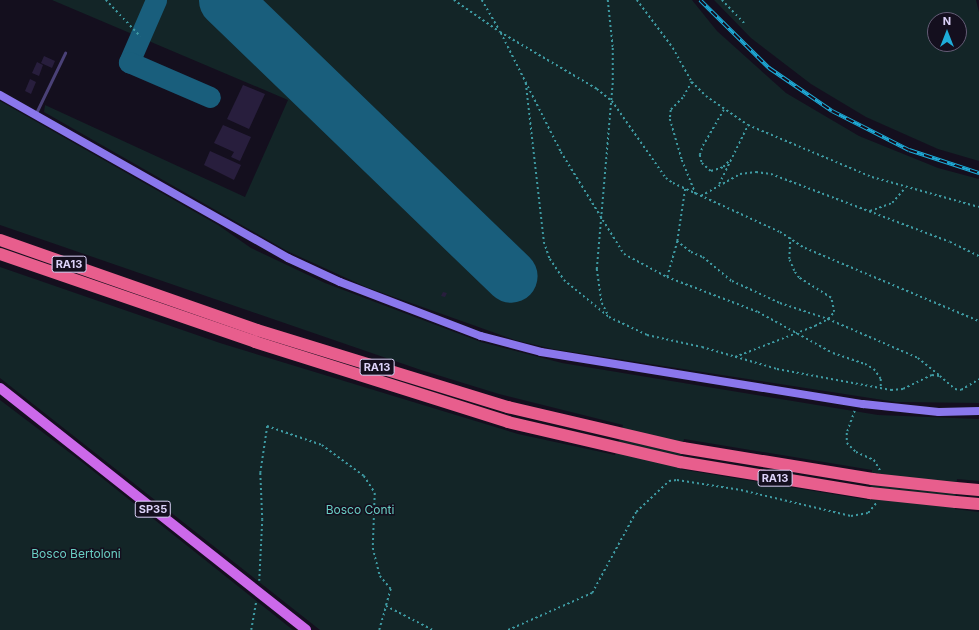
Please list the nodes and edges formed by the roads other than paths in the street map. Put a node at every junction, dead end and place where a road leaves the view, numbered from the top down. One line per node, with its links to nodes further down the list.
1 (65, 53): 3 (lane)
2 (0, 95): 3 (main road)
3 (35, 115): 9 (main road)
4 (0, 235): 7 (highway)
5 (0, 240): 7 (highway, RA13)
6 (0, 254): 11 (highway, RA13, bridge)
7 (82, 268): 10 (highway, RA13, bridge)
8 (0, 388): 12 (main road, SP35)
9 (979, 411)
10 (979, 490)
11 (979, 504)
12 (306, 630)

